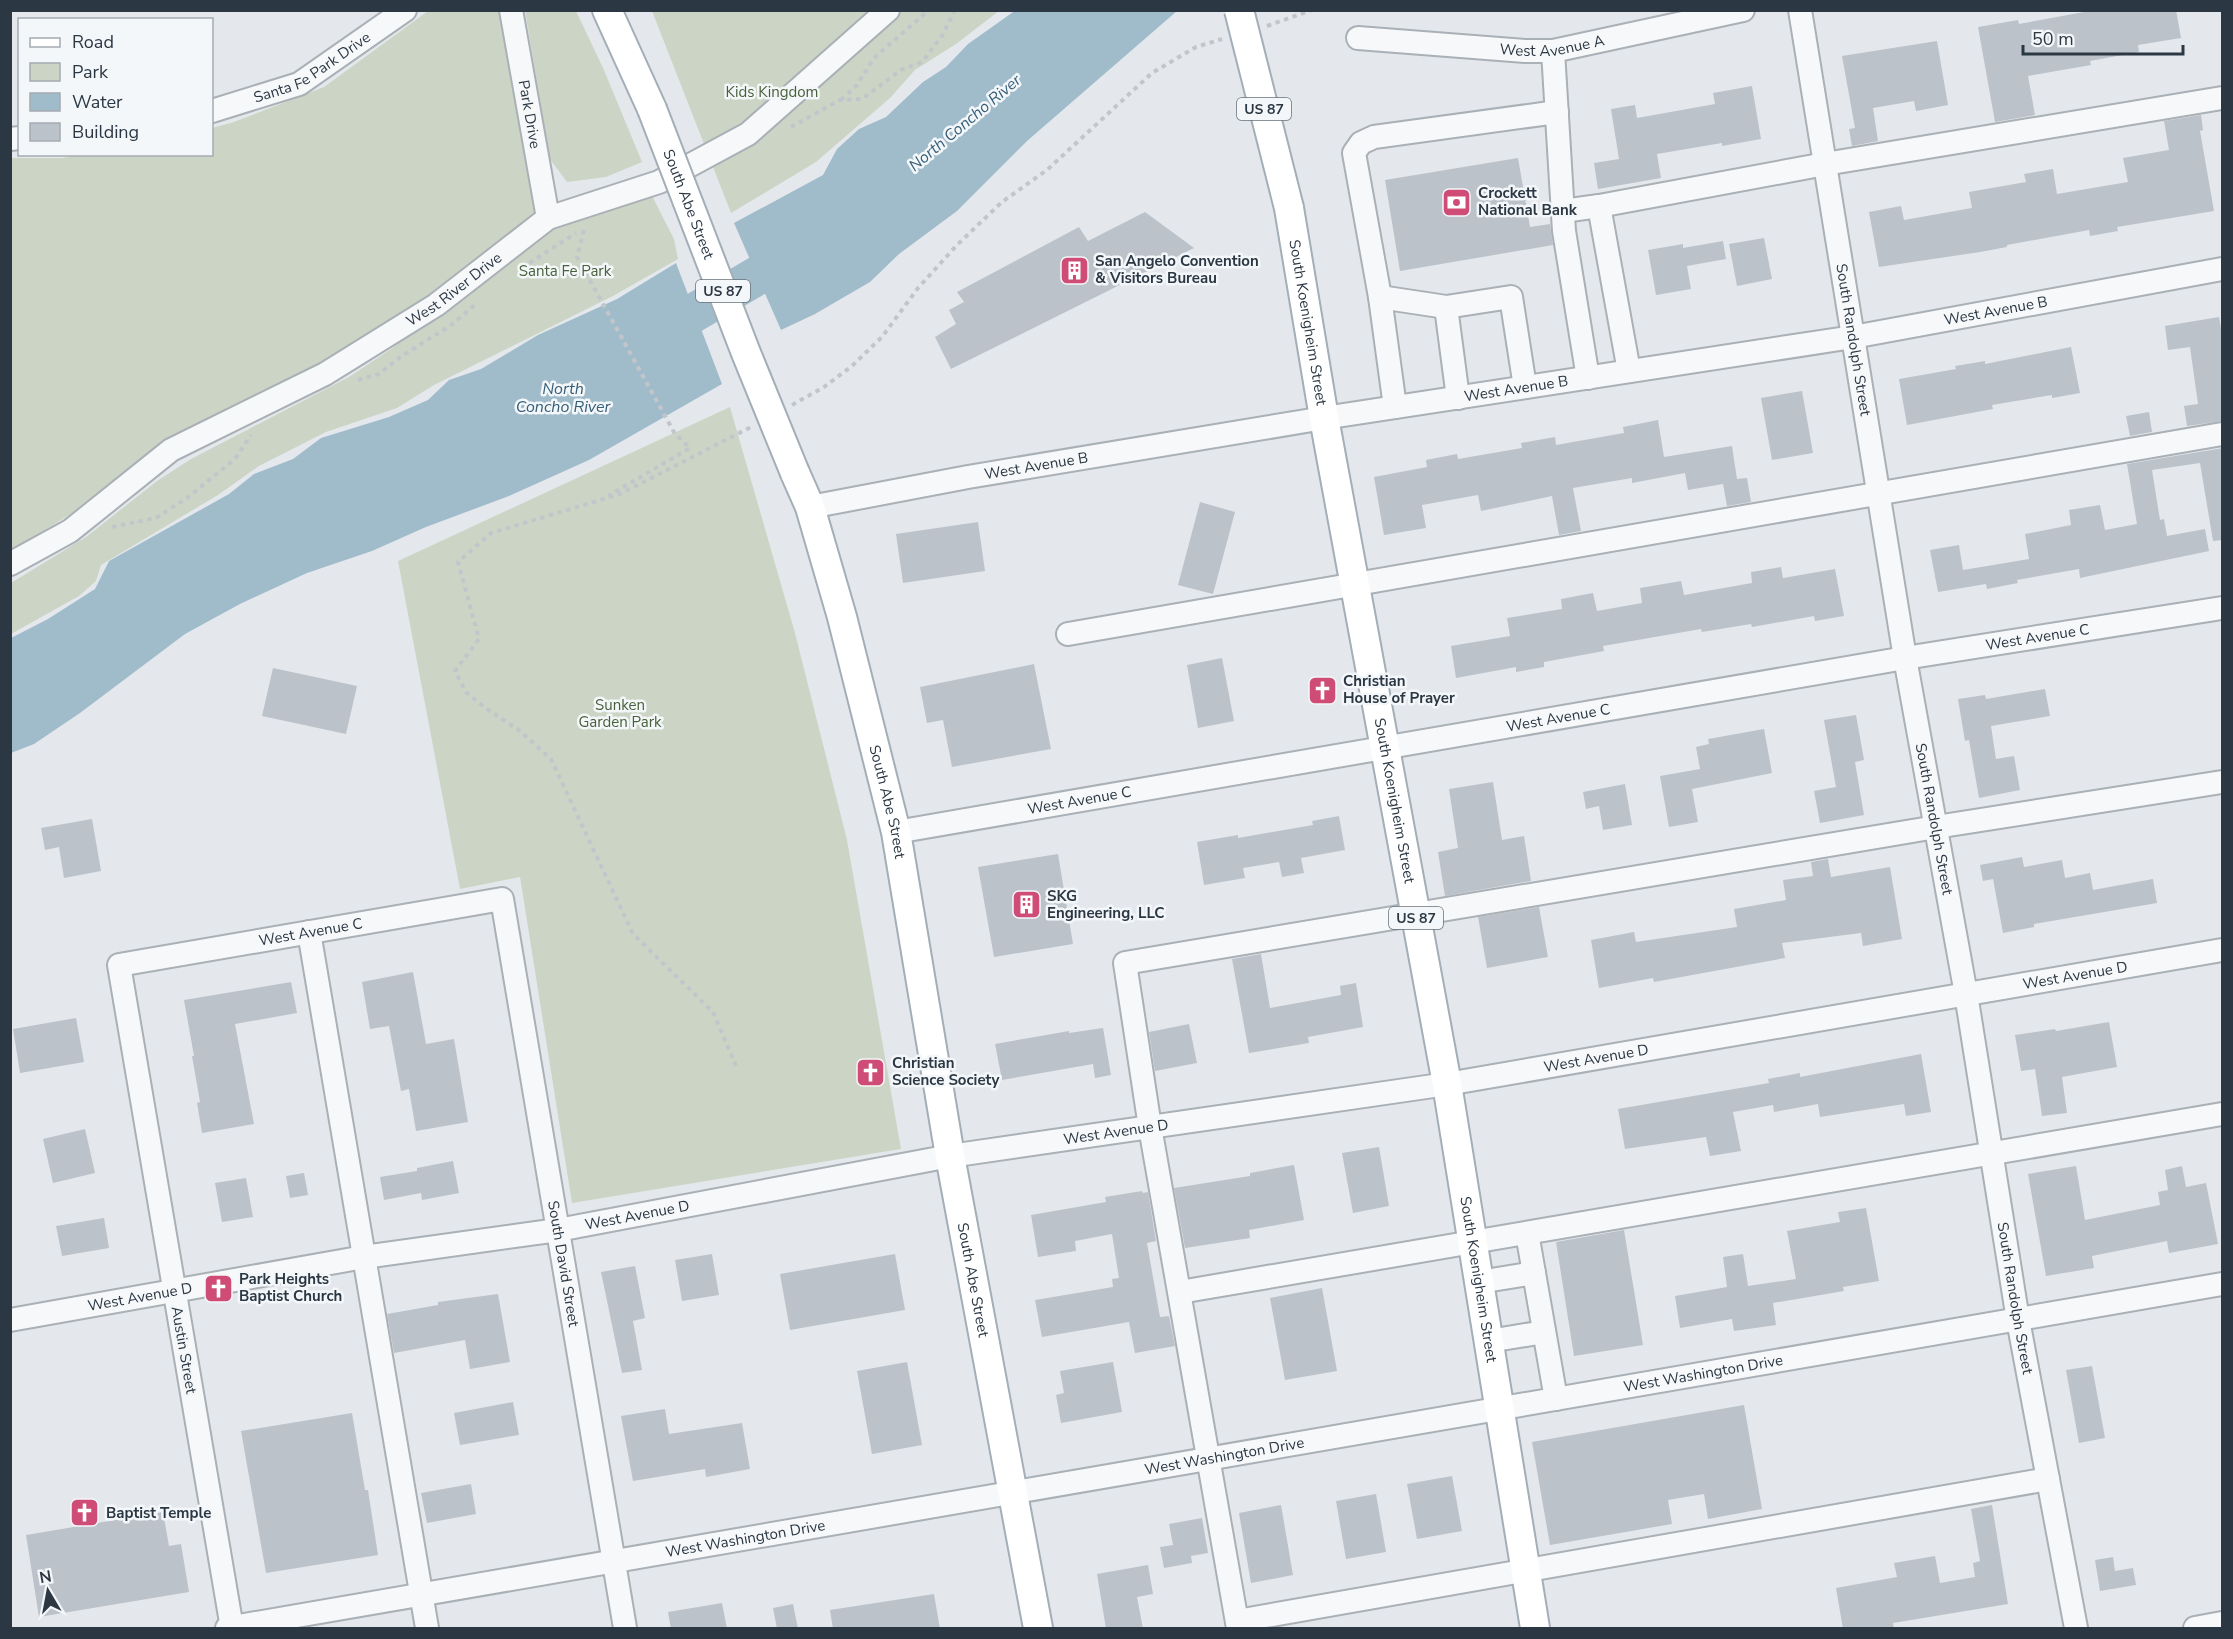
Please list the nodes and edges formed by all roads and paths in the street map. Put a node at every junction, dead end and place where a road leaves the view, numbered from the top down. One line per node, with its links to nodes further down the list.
1 (405, 10): 14 (street, Santa Fe Park Drive)
2 (511, 10): 20 (street, Park Drive)
3 (607, 10): 35 (main road, South Abe Street / US 87, bridge)
4 (888, 10): 20 (street, West River Drive)
5 (929, 10): 13 (path)
6 (955, 10): 13 (path)
7 (1239, 10): 31 (main road, South Koenigheim Street / US 87, bridge)
8 (1743, 10): 11 (street, West Avenue A)
9 (1800, 10): 17 (street, South Randolph Street)
10 (1358, 38): 11 (street, West Avenue A)
11 (1553, 51): 15 (street)
12 (2223, 98): 17 (street)
13 (840, 100): 16 (path)
14 (213, 111)
15 (1557, 112): 19 (street); 23 (street)
16 (787, 129)
17 (1825, 164): 18 (street); 25 (street, South Randolph Street)
18 (1599, 206): 19 (street); 26 (street)
19 (1563, 211): 27 (street)
20 (548, 218): 36 (street, West River Drive)
21 (585, 227): 34 (path)
22 (2223, 269): 25 (street, West Avenue B)
23 (1380, 297): 24 (street); 30 (street)
24 (1446, 307): 28 (street); 29 (street)
25 (1853, 337): 26 (street, West Avenue B); 33 (street, South Randolph Street)
26 (1629, 371): 27 (street, West Avenue B)
27 (1588, 378): 28 (street, West Avenue B)
28 (1525, 387): 29 (street, West Avenue B)
29 (1458, 398): 30 (street, West Avenue B)
30 (1395, 407): 31 (street, West Avenue B)
31 (1324, 418): 35 (street, West Avenue B); 37 (main road, South Koenigheim Street / US 87)
32 (2223, 434): 33 (street)
33 (1878, 493): 37 (street); 40 (street, South Randolph Street)
34 (602, 500)
35 (810, 507): 44 (main road, South Abe Street / US 87)
36 (10, 564)
37 (1355, 585): 39 (street); 41 (main road, South Koenigheim Street / US 87)
38 (2223, 608): 40 (street, West Avenue C)
39 (1068, 634)
40 (1905, 658): 41 (street, West Avenue C); 43 (street, South Randolph Street)
41 (1384, 747): 44 (street, West Avenue C); 46 (main road, South Koenigheim Street / US 87)
42 (2223, 782): 43 (street)
43 (1936, 827): 46 (street); 50 (street, South Randolph Street)
44 (896, 832): 55 (main road, South Abe Street / US 87)
45 (502, 899): 47 (street, West Avenue C); 56 (street, South David Street)
46 (1416, 914): 51 (main road, South Koenigheim Street / US 87); 53 (street)
47 (309, 932): 49 (street, West Avenue C); 59 (street)
48 (2223, 950): 50 (street, West Avenue D)
49 (119, 965): 63 (street, Austin Street)
50 (1966, 994): 51 (street, West Avenue D); 54 (street, South Randolph Street)
51 (1448, 1084): 53 (street, West Avenue D); 58 (main road, South Koenigheim Street / US 87)
52 (2223, 1114): 54 (street)
53 (1150, 1127): 55 (street, West Avenue D); 64 (street)
54 (1992, 1153): 57 (street); 66 (street, South Randolph Street)
55 (950, 1156): 56 (street, West Avenue D); 73 (main road, South Abe Street / US 87)
56 (558, 1230): 59 (street, West Avenue D); 74 (street, South David Street)
57 (1527, 1233): 58 (street); 60 (street)
58 (1473, 1242): 61 (main road, South Koenigheim Street / US 87); 64 (street)
59 (364, 1257): 63 (street, West Avenue D); 76 (street)
60 (1534, 1273): 61 (street); 67 (street)
61 (1479, 1282): 68 (main road, South Koenigheim Street / US 87)
62 (2223, 1284): 66 (street, West Washington Drive)
63 (174, 1290): 65 (street, West Avenue D); 79 (street, Austin Street)
64 (1180, 1292): 71 (street)
65 (10, 1320)
66 (2018, 1320): 69 (street, West Washington Drive); 72 (street, South Randolph Street)
67 (1544, 1332): 68 (street); 69 (street)
68 (1488, 1341): 70 (main road, South Koenigheim Street / US 87)
69 (1556, 1399): 70 (street, West Washington Drive)
70 (1499, 1409): 71 (street, West Washington Drive); 75 (main road, South Koenigheim Street / US 87)
71 (1209, 1459): 73 (street, West Washington Drive); 78 (street)
72 (2048, 1479): 75 (street); 84 (street, South Randolph Street)
73 (1013, 1493): 74 (street, West Washington Drive); 82 (main road, South Abe Street / US 87)
74 (614, 1562): 76 (street, West Washington Drive); 81 (street, South David Street)
75 (1526, 1570): 78 (street); 83 (main road, South Koenigheim Street / US 87)
76 (422, 1595): 79 (street, West Washington Drive); 80 (street)
77 (2223, 1623): 85 (street)
78 (1237, 1625)
79 (230, 1628)
80 (427, 1629)
81 (625, 1629)
82 (1038, 1629)
83 (1535, 1629)
84 (2076, 1629)
85 (2195, 1629)

